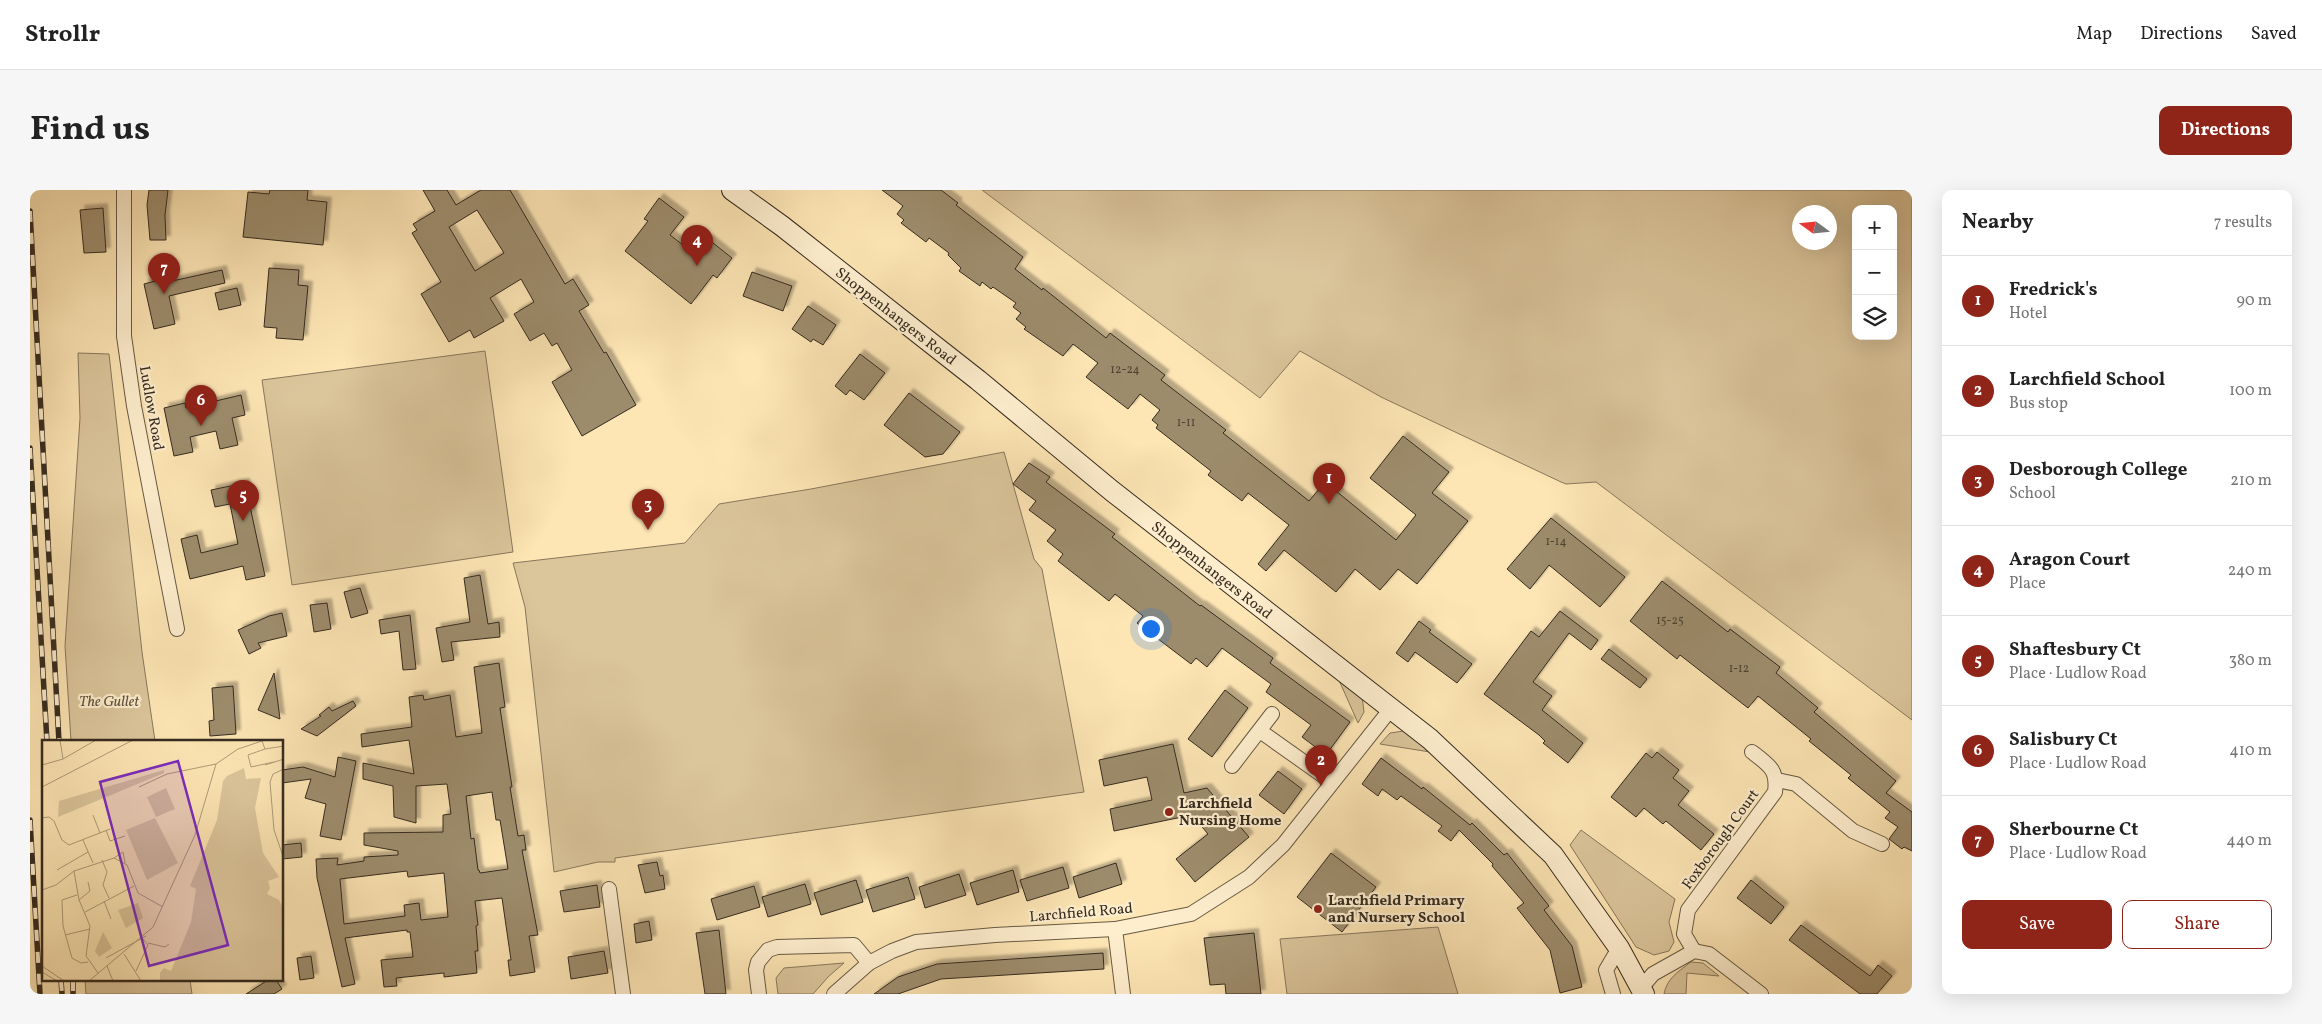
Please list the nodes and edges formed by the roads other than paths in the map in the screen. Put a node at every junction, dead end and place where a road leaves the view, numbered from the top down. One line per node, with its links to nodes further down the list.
1 (124, 190): 3 (street, Ludlow Road)
2 (732, 190): 4 (street, Shoppenhangers Road)
3 (177, 629)
4 (1390, 710): 10 (street, Larchfield Road); 14 (street, Shoppenhangers Road)
5 (1272, 714): 6 (street)
6 (1260, 731): 8 (street); 10 (street)
7 (1752, 752): 9 (street, Foxborough Court)
8 (1232, 766)
9 (1776, 780): 11 (street); 15 (street, Foxborough Court)
10 (1332, 782): 13 (street, Larchfield Road)
11 (1882, 844)
12 (609, 889): 18 (street)
13 (1115, 929): 16 (street, Larchfield Road); 21 (street)
14 (1619, 948): 17 (street, Shoppenhangers Road); 22 (street)
15 (1694, 951): 17 (street); 23 (street)
16 (869, 963): 19 (street); 20 (street, Larchfield Road)
17 (1642, 991)
18 (623, 994)
19 (759, 994)
20 (834, 994)
21 (1123, 994)
22 (1613, 994)
23 (1760, 994)

